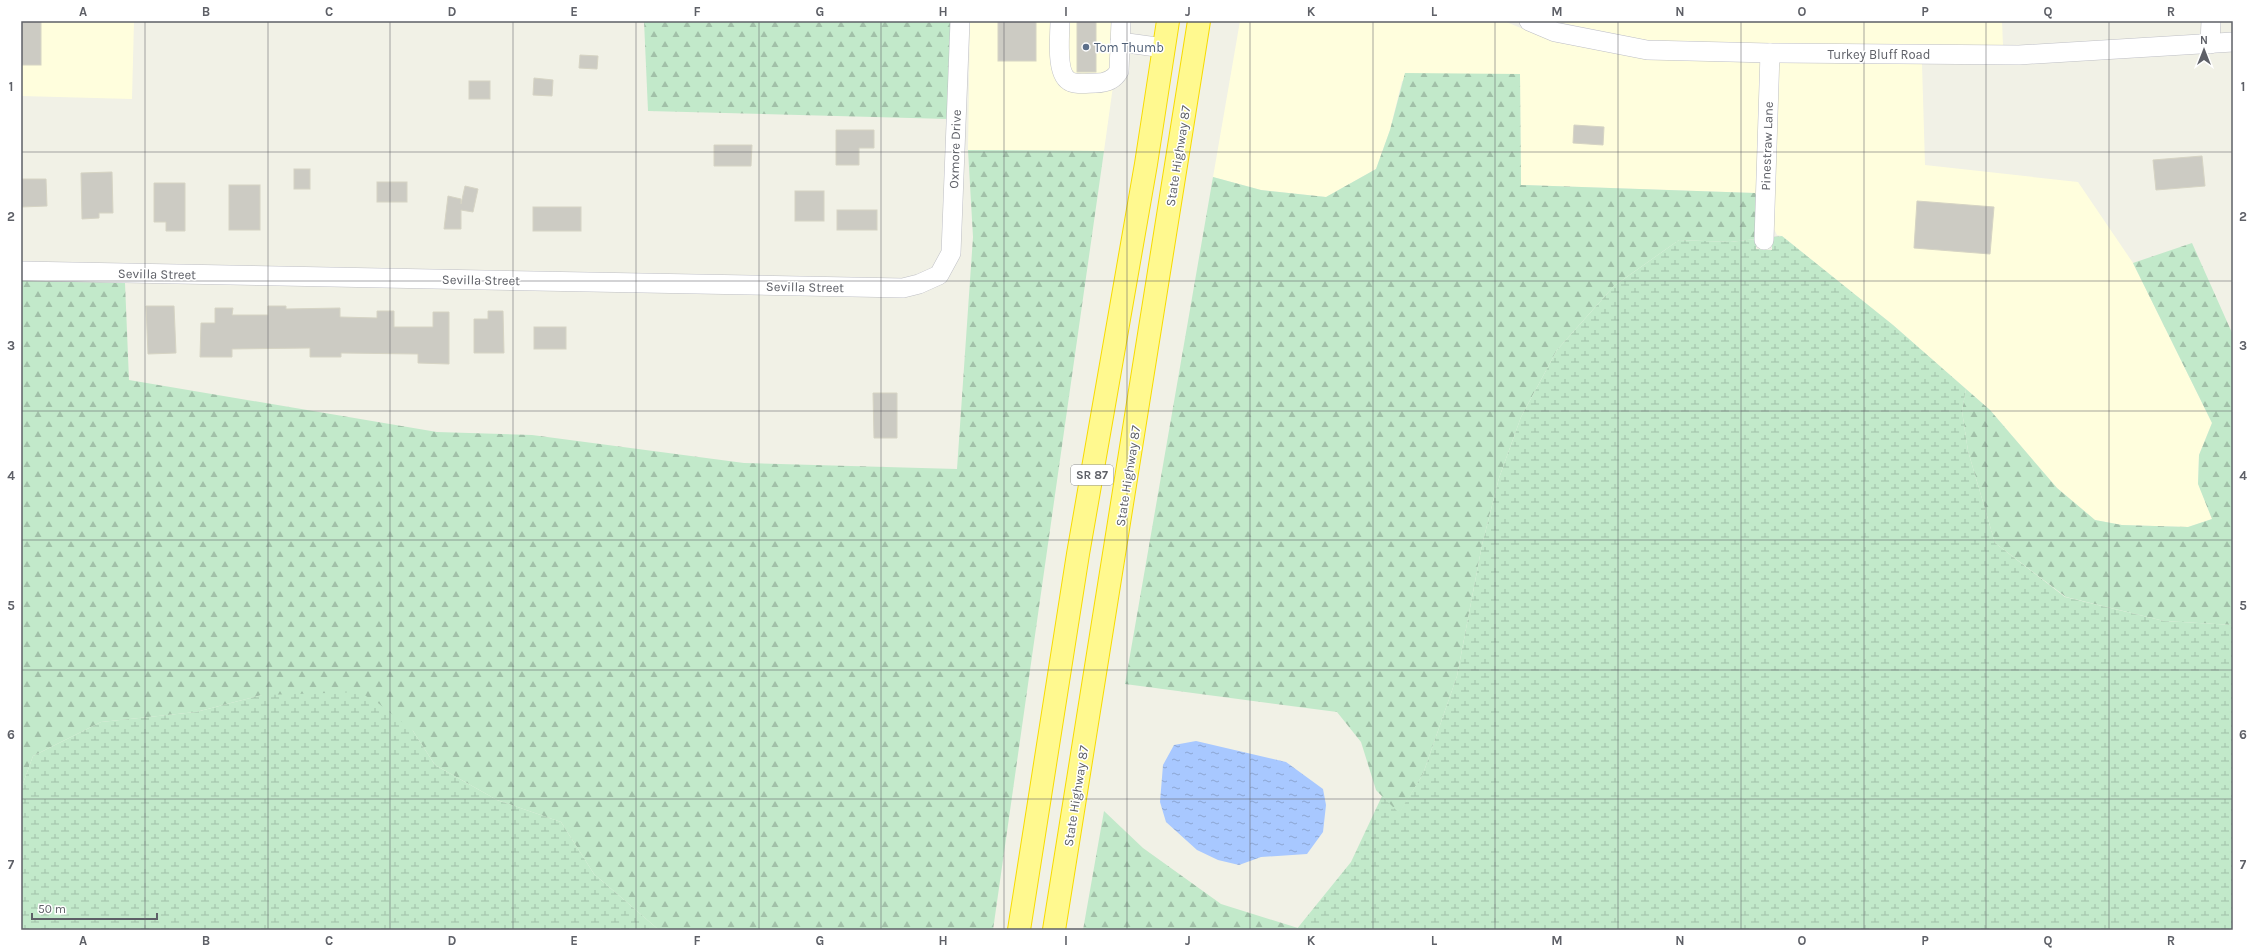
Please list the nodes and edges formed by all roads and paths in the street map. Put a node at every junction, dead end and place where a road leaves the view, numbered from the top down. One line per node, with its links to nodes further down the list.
1 (960, 21): 15 (street, Oxmore Drive)
2 (1060, 21): 8 (street)
3 (1121, 21): 8 (street)
4 (1168, 21): 11 (highway, SR 87)
5 (1199, 21): 17 (highway, State Highway 87 / SR 87)
6 (1528, 21): 12 (street, Turkey Bluff Road)
7 (2211, 21): 10 (street)
8 (1120, 42): 11 (street)
9 (2233, 42): 10 (street, Turkey Bluff Road)
10 (2210, 44): 12 (street, Turkey Bluff Road)
11 (1164, 48): 16 (highway, SR 87)
12 (1770, 53): 13 (street, Pinestraw Lane)
13 (1764, 240)
14 (21, 271): 15 (street, Sevilla Street)
15 (939, 275)
16 (1019, 930)
17 (1054, 930)

